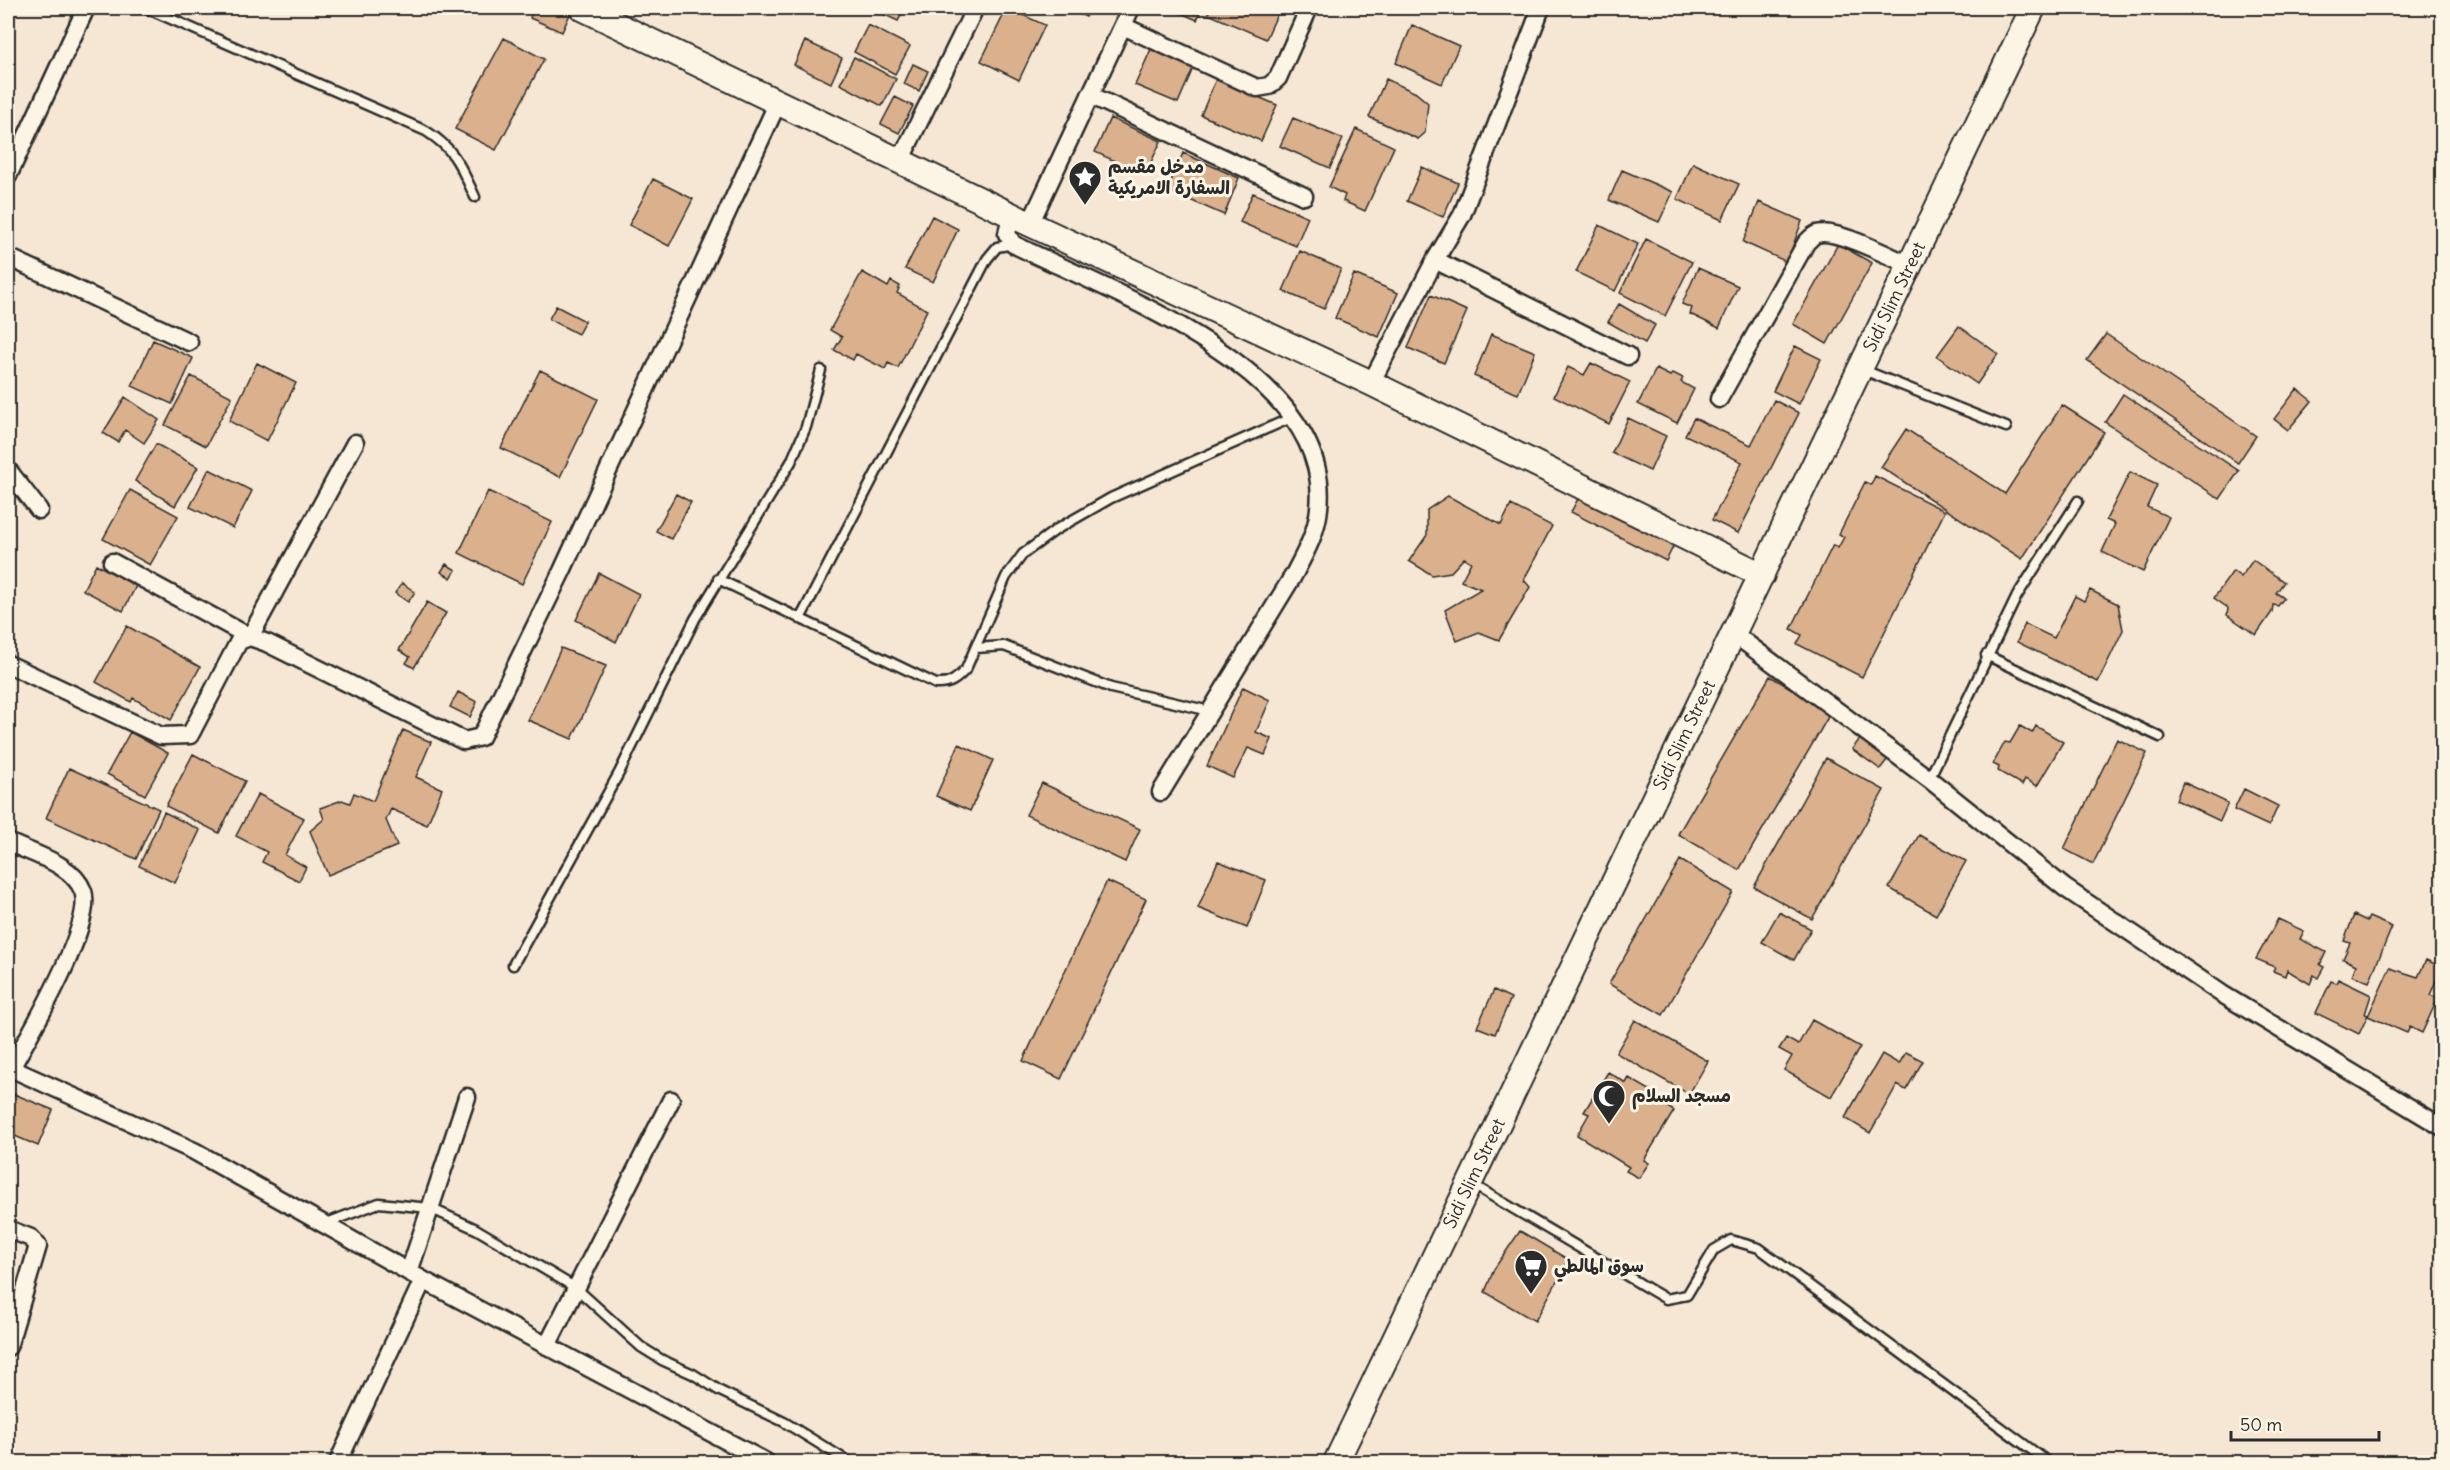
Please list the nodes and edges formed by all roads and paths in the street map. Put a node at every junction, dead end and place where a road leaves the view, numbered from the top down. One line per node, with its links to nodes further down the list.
1 (86, 8): 13 (street)
2 (146, 8): 15 (lane)
3 (582, 8): 11 (main road)
4 (975, 8): 12 (street)
5 (1131, 8): 9 (street)
6 (1309, 8): 9 (street)
7 (1541, 8): 19 (street)
8 (2033, 8): 20 (main road, Sidi Slim Street)
9 (1123, 26): 10 (street)
10 (1090, 95): 14 (street); 16 (street)
11 (778, 102): 12 (main road); 38 (street)
12 (900, 161): 16 (main road)
13 (8, 176)
14 (1304, 196)
15 (475, 197)
16 (1020, 219): 17 (street); 25 (main road)
17 (1013, 244): 27 (street); 36 (lane)
18 (8, 257): 21 (street)
19 (1435, 260): 22 (street); 25 (street)
20 (1910, 265): 23 (main road, Sidi Slim Street); 26 (street)
21 (189, 342)
22 (1628, 356)
23 (1860, 369): 28 (lane); 34 (main road, Sidi Slim Street)
24 (821, 370): 35 (lane)
25 (1371, 383): 34 (main road)
26 (1719, 399)
27 (1293, 417): 39 (lane); 42 (street)
28 (2006, 427)
29 (355, 443): 38 (street)
30 (8, 470): 32 (street)
31 (2078, 501): 40 (lane)
32 (39, 510)
33 (112, 562): 38 (street)
34 (1762, 575): 37 (main road, Sidi Slim Street)
35 (718, 579): 36 (lane); 47 (lane)
36 (800, 619): 39 (lane)
37 (1734, 634): 44 (street); 52 (main road, Sidi Slim Street)
38 (250, 637): 41 (street)
39 (976, 648): 42 (lane)
40 (1986, 655): 43 (lane); 44 (lane)
41 (8, 664)
42 (1210, 711): 45 (street)
43 (2160, 737)
44 (1929, 779): 51 (street)
45 (1161, 792)
46 (8, 842): 48 (street)
47 (513, 965)
48 (9, 1067): 54 (street)
49 (467, 1097): 53 (street)
50 (671, 1100): 57 (street)
51 (2442, 1127)
52 (1470, 1183): 63 (main road, Sidi Slim Street); 64 (lane)
53 (430, 1208): 54 (lane); 56 (street); 57 (lane)
54 (324, 1224): 56 (street)
55 (8, 1229): 59 (street)
56 (416, 1276): 58 (street); 60 (street)
57 (576, 1288): 58 (street); 62 (lane)
58 (547, 1346): 61 (street)
59 (8, 1347)
60 (338, 1462)
61 (766, 1462)
62 (849, 1462)
63 (1336, 1462)
64 (2048, 1462)

